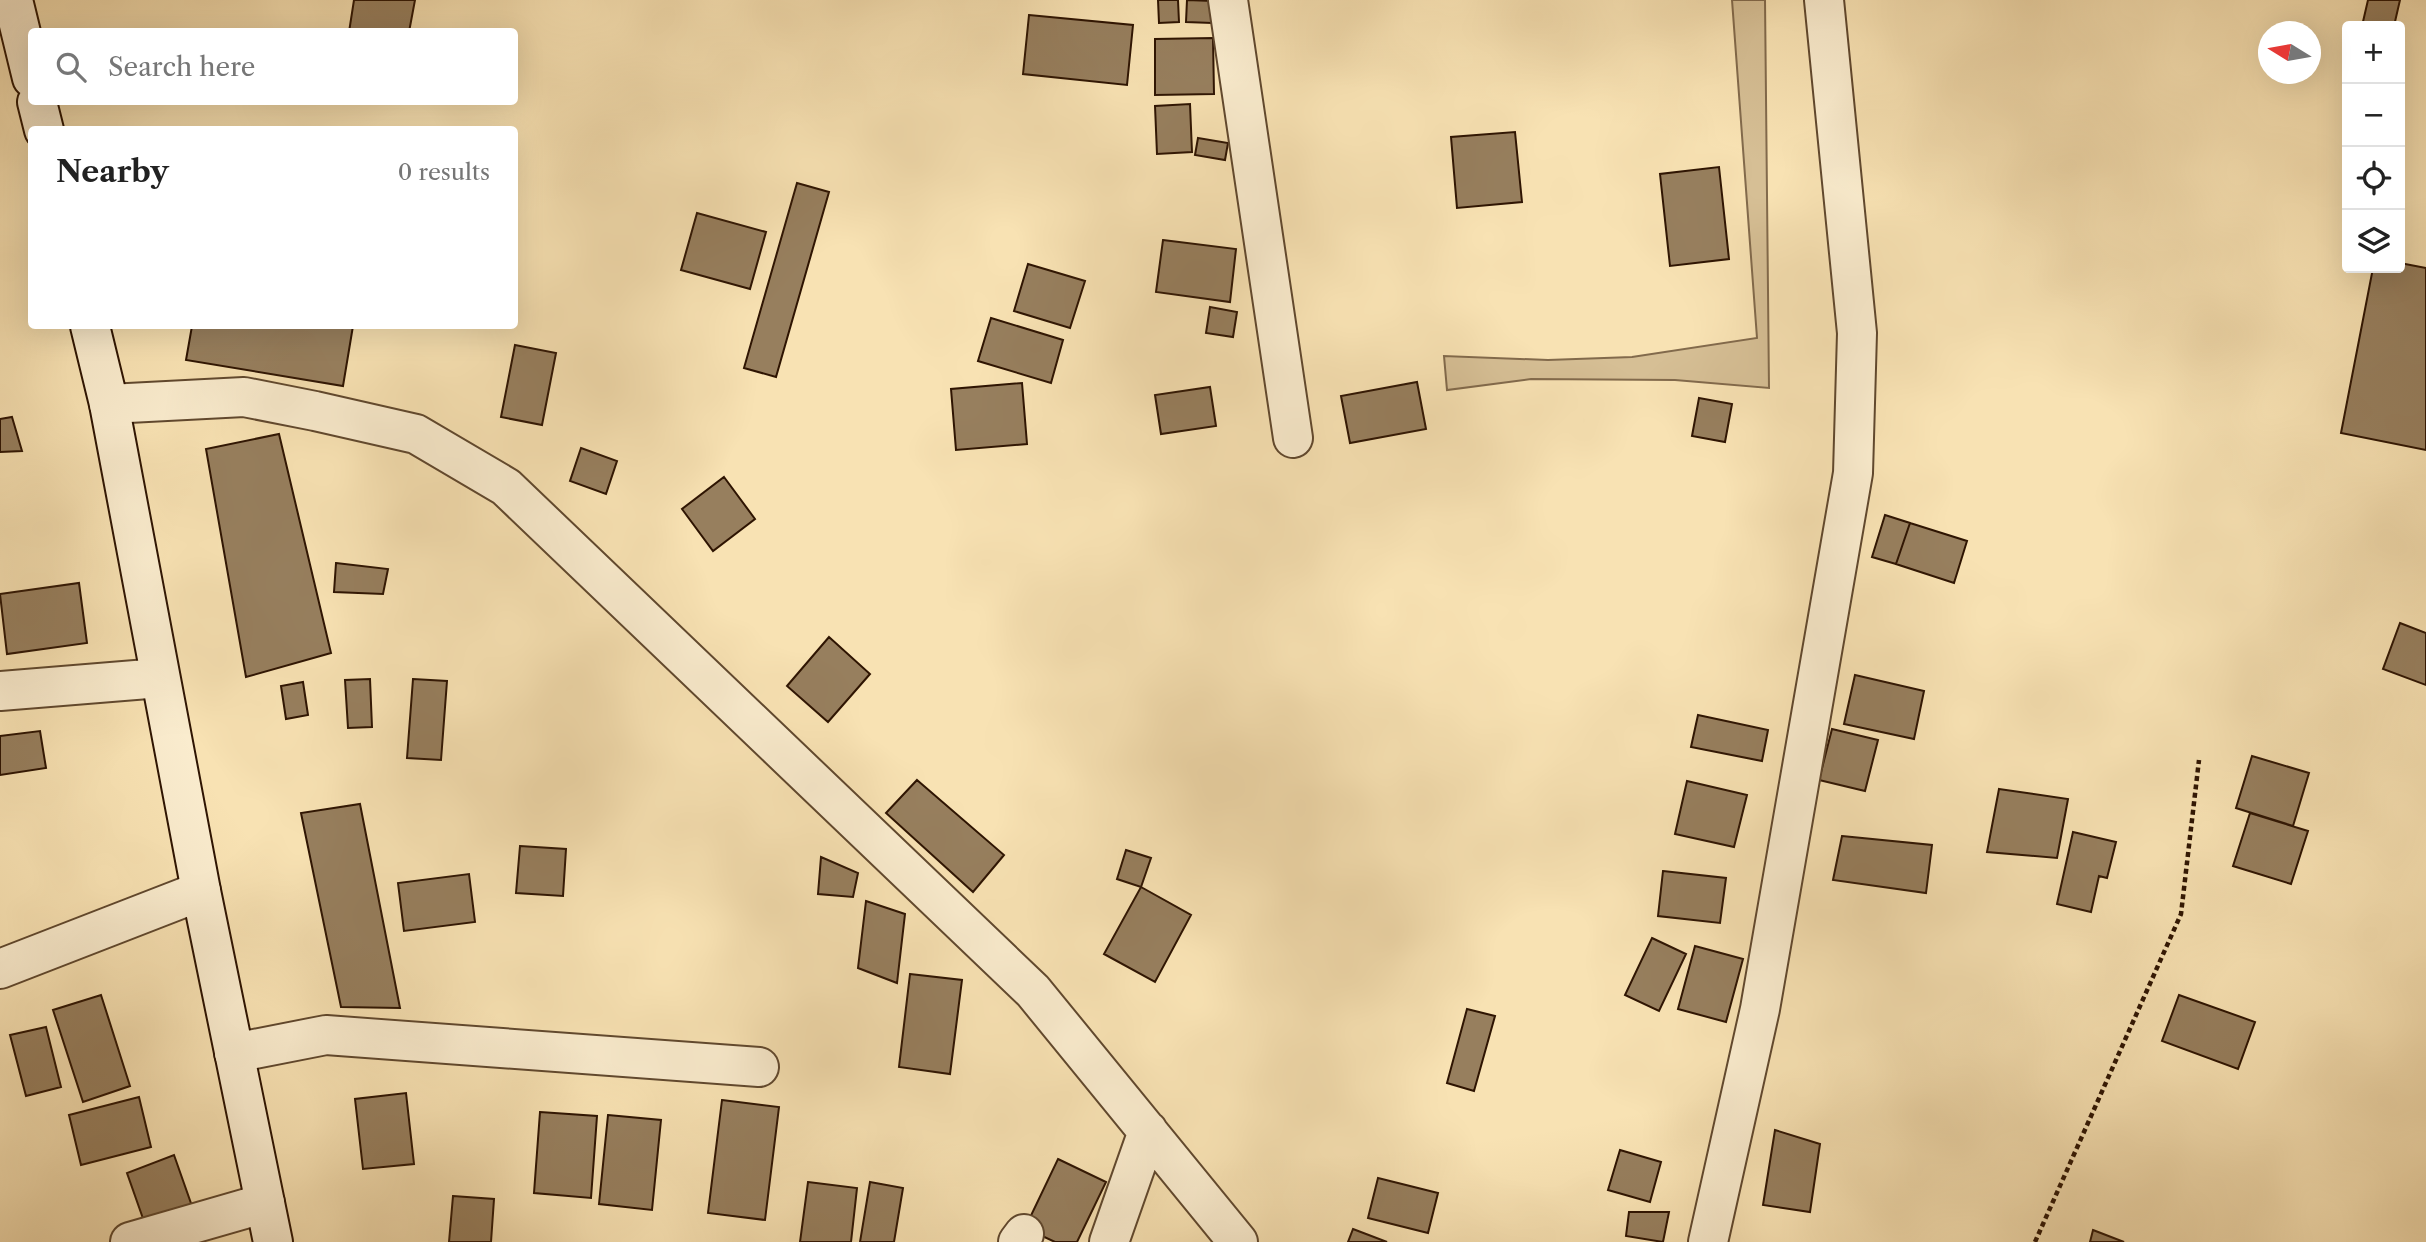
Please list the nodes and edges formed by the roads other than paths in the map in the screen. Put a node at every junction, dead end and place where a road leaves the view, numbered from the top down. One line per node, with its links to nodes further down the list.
1 (13, 0): 4 (street)
2 (1228, 0): 9 (street)
3 (1824, 0): 22 (street)
4 (28, 62)
5 (38, 105): 6 (street)
6 (43, 126)
7 (91, 329): 8 (street)
8 (109, 404): 10 (street); 16 (street)
9 (1293, 438)
10 (160, 678): 11 (street); 12 (street)
11 (0, 691)
12 (201, 891): 13 (street); 14 (street)
13 (0, 969)
14 (234, 1052): 15 (street); 17 (street)
15 (760, 1067)
16 (1148, 1131): 20 (street); 21 (street)
17 (265, 1202): 18 (street); 19 (street)
18 (130, 1242)
19 (273, 1242)
20 (1109, 1242)
21 (1238, 1242)
22 (1708, 1242)

